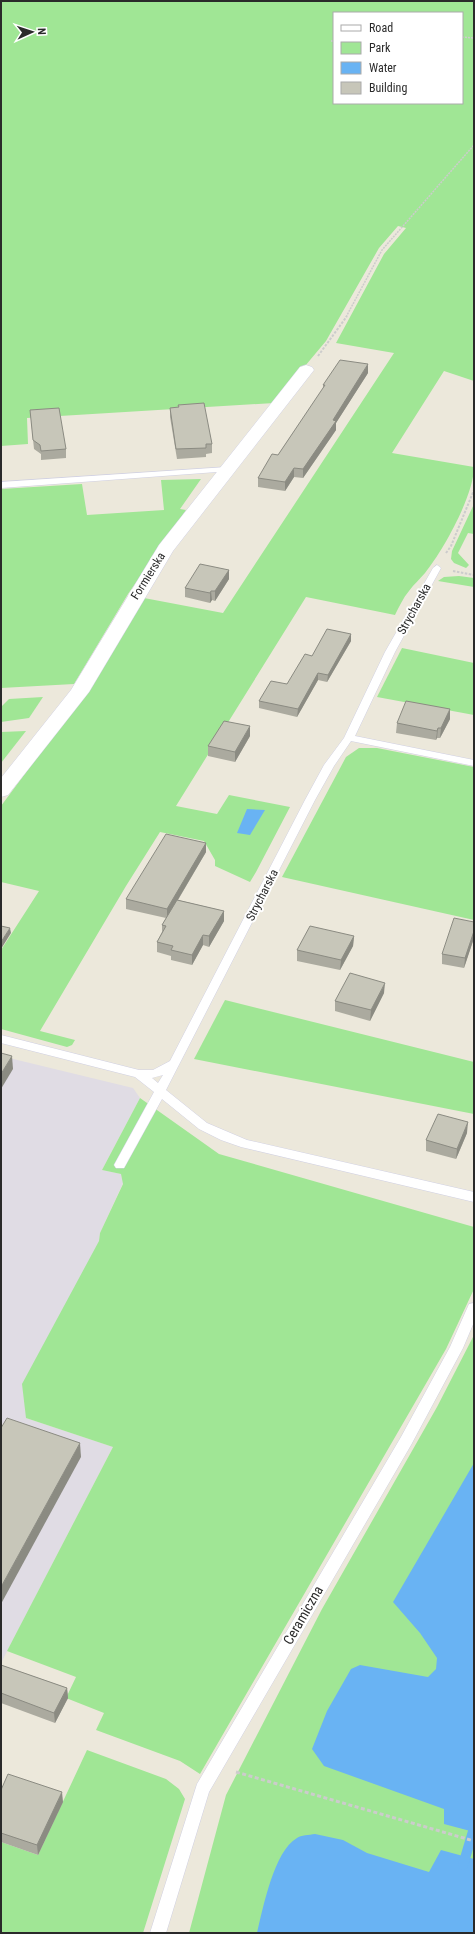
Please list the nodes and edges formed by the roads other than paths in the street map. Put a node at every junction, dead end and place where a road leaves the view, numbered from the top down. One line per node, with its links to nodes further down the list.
1 (306, 370): 2 (street, Formierska)
2 (227, 469): 3 (lane); 7 (street, Formierska)
3 (1, 485)
4 (437, 568): 5 (lane, Strycharska)
5 (349, 738): 6 (lane); 9 (lane, Strycharska)
6 (474, 763)
7 (1, 791)
8 (1, 1039): 10 (lane)
9 (174, 1064): 10 (lane); 11 (lane, Strycharska)
10 (139, 1074): 11 (lane)
11 (160, 1090): 12 (lane, Strycharska); 13 (lane)
12 (120, 1165)
13 (474, 1197)
14 (474, 1308): 15 (lane, Ceramiczna)
15 (158, 1933)

